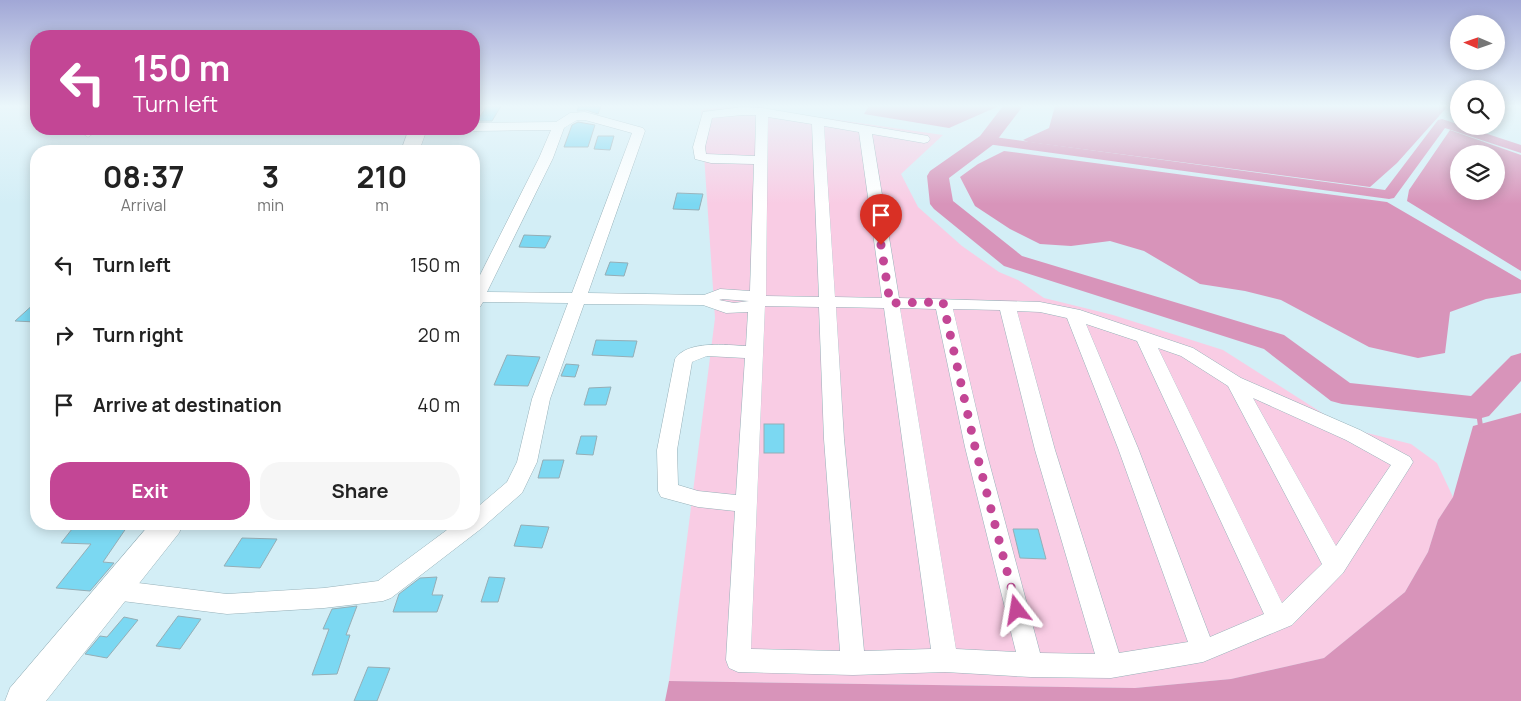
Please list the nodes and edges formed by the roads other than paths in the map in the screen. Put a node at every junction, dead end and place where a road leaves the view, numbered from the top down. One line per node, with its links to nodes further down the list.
1 (554, 139): 10 (street)
2 (637, 139): 11 (street)
3 (701, 139): 9 (street)
4 (761, 139): 9 (street)
5 (819, 139): 14 (street)
6 (866, 139): 16 (street)
7 (917, 139): 8 (street)
8 (924, 140)
9 (761, 160): 13 (street)
10 (480, 289)
11 (579, 298): 12 (street); 13 (street); 23 (street)
12 (480, 299)
13 (759, 301): 14 (street); 20 (street)
14 (827, 302): 16 (street); 31 (street)
15 (943, 302): 16 (street); 17 (street); 32 (street)
16 (890, 303): 30 (street)
17 (1007, 305): 18 (street); 33 (street)
18 (1074, 314): 19 (street); 29 (street)
19 (1144, 338): 21 (street); 28 (street)
20 (754, 352): 22 (street); 22 (street)
21 (1235, 382): 26 (street); 26 (street)
22 (746, 504): 31 (street)
23 (480, 516)
24 (163, 530): 27 (street)
25 (463, 530): 27 (street)
26 (1336, 566): 28 (street)
27 (114, 590): 34 (street)
28 (1278, 619): 29 (street)
29 (1202, 651): 33 (street)
30 (945, 660): 31 (street); 32 (street)
31 (853, 663)
32 (1031, 665): 33 (street)
33 (1111, 666)
34 (23, 701)

